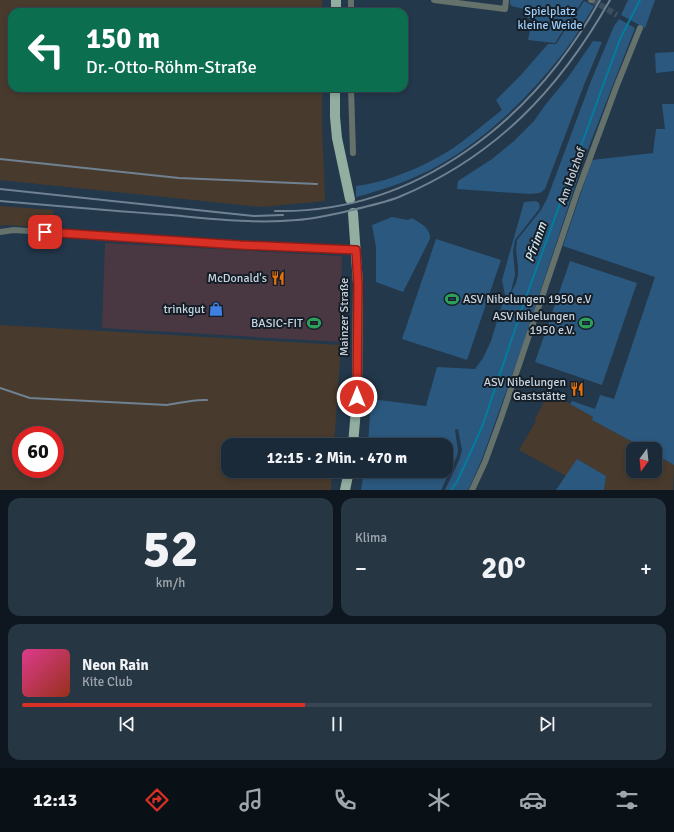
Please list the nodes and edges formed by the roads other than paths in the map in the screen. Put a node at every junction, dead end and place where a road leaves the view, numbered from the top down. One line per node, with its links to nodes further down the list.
1 (434, 0): 3 (street)
2 (506, 0): 3 (street)
3 (459, 2)
4 (640, 28): 15 (street, Am Holzhof)
5 (335, 92): 8 (main road)
6 (352, 92): 7 (street)
7 (353, 153)
8 (350, 199)
9 (353, 213): 11 (main road, Mainzer Straße)
10 (0, 232): 11 (street)
11 (356, 250): 12 (main road, Mainzer Straße)
12 (353, 438)
13 (348, 478): 14 (main road)
14 (345, 490)
15 (472, 490)

